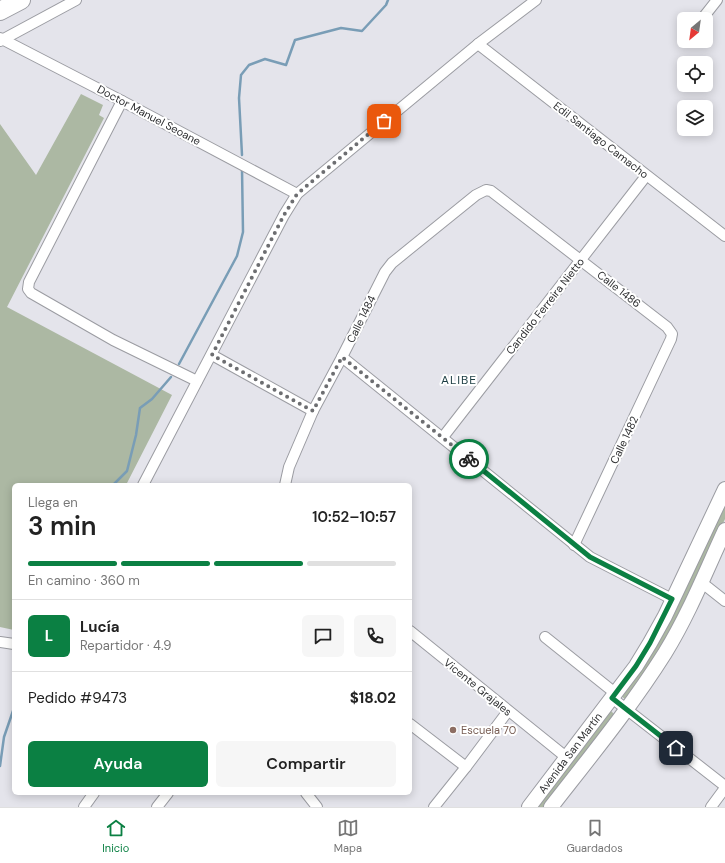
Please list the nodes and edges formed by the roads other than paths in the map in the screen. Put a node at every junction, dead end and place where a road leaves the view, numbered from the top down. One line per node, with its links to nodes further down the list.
1 (21, 0): 5 (highway)
2 (76, 0): 7 (street)
3 (536, 0): 8 (street)
4 (717, 0): 6 (street)
5 (0, 11)
6 (708, 12)
7 (1, 39): 9 (street, Doctor Manuel Seoane)
8 (478, 44): 10 (street, Edil Santiago Camacho); 12 (street)
9 (122, 101): 12 (street, Doctor Manuel Seoane); 18 (street)
10 (646, 176): 13 (street, Edil Santiago Camacho); 14 (street, Candido Ferreira Nietto)
11 (486, 190): 14 (street, Calle 1486); 17 (street, Calle 1484)
12 (297, 194): 16 (street)
13 (725, 236)
14 (581, 260): 15 (street, Calle 1486); 20 (street, Candido Ferreira Nietto)
15 (672, 334): 25 (street, Calle 1482)
16 (212, 355): 18 (street); 19 (street)
17 (342, 357): 19 (street, Calle 1484); 20 (street)
18 (198, 381): 21 (street)
19 (313, 411): 22 (street, Calle 1484)
20 (443, 437): 25 (street)
21 (144, 483)
22 (285, 483)
23 (725, 490): 27 (street, Avenida San Martín)
24 (725, 530): 26 (street, Avenida San Martín)
25 (574, 545): 27 (street)
26 (701, 582): 28 (street); 34 (street, Avenida San Martín)
27 (672, 599): 33 (street, Avenida San Martín)
28 (725, 601)
29 (412, 633): 35 (street, Vicente Grajales)
30 (545, 637): 33 (street)
31 (0, 642): 32 (street)
32 (12, 644)
33 (613, 696): 34 (street); 37 (street, Avenida San Martín)
34 (627, 709): 39 (street); 48 (street, Avenida San Martín)
35 (508, 711): 37 (street, Vicente Grajales); 38 (street)
36 (412, 726): 38 (street)
37 (566, 757): 47 (street, Avenida San Martín)
38 (466, 767): 46 (street)
39 (725, 787): 49 (street)
40 (93, 795): 43 (street)
41 (166, 795): 44 (street)
42 (308, 795): 45 (street)
43 (84, 807)
44 (157, 807)
45 (317, 807)
46 (434, 807)
47 (529, 807)
48 (551, 807)
49 (711, 807)

